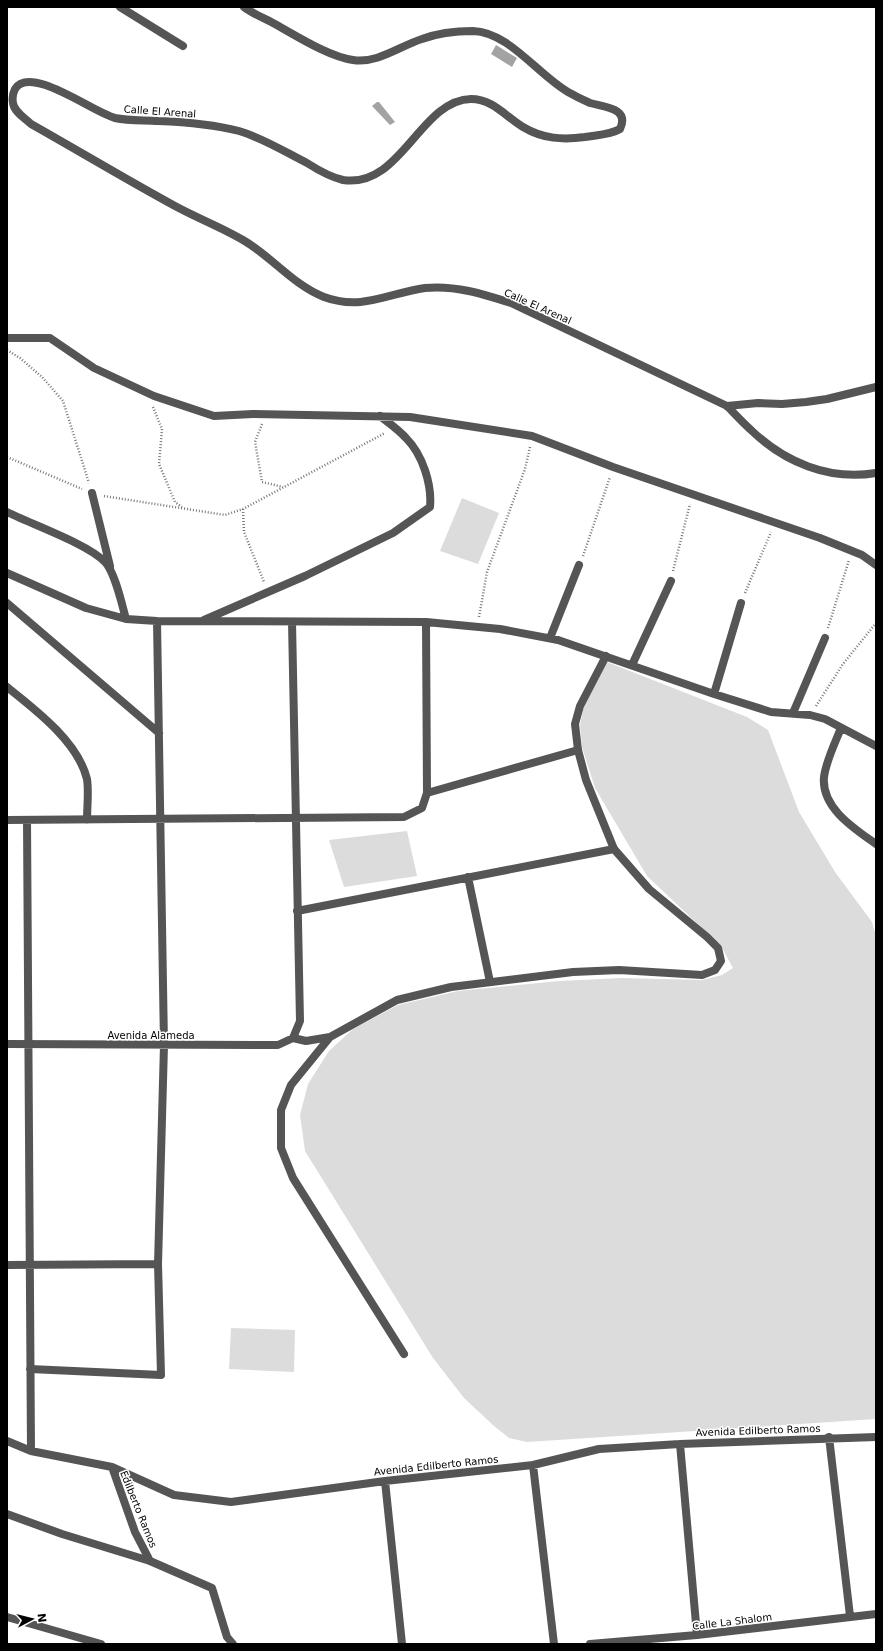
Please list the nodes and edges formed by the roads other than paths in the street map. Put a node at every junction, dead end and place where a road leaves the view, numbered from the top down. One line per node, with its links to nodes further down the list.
1 (120, 7): 3 (street)
2 (244, 7): 6 (street, Calle El Arenal)
3 (183, 46)
4 (7, 338): 7 (street)
5 (876, 386): 6 (street)
6 (727, 406): 8 (street, Calle El Arenal)
7 (380, 416): 11 (street); 20 (street)
8 (876, 473)
9 (92, 493): 14 (street)
10 (7, 512): 14 (street)
11 (876, 565)
12 (579, 566): 23 (street)
13 (7, 573): 18 (street)
14 (112, 576): 18 (street)
15 (671, 581): 26 (street)
16 (7, 603): 31 (street)
17 (741, 603): 28 (street)
18 (126, 619): 19 (street)
19 (157, 621): 20 (street); 31 (street)
20 (202, 621): 21 (street)
21 (292, 622): 22 (street); 35 (street)
22 (426, 622): 23 (street); 34 (street)
23 (550, 638): 25 (street)
24 (825, 638): 29 (street)
25 (606, 656): 26 (street); 33 (street)
26 (632, 665): 28 (street)
27 (7, 687): 39 (street)
28 (714, 694): 29 (street)
29 (793, 713): 30 (street)
30 (841, 728): 32 (street); 40 (street)
31 (159, 733): 36 (street)
32 (876, 746)
33 (578, 750): 34 (street); 41 (street)
34 (427, 793): 35 (street)
35 (296, 818): 36 (street); 43 (street)
36 (161, 819): 39 (street); 49 (street)
37 (7, 820): 38 (street)
38 (27, 820): 39 (street); 48 (street)
39 (88, 820)
40 (876, 844)
41 (614, 849): 42 (street); 44 (street)
42 (468, 878): 43 (street); 44 (street)
43 (298, 911): 46 (street)
44 (490, 982): 45 (street)
45 (330, 1037): 46 (street); 53 (street)
46 (293, 1038): 49 (street, Avenida Alameda)
47 (7, 1044): 48 (street, Avenida Alameda)
48 (28, 1044): 49 (street, Avenida Alameda); 52 (street)
49 (164, 1045): 50 (street)
50 (158, 1264): 52 (street); 54 (street)
51 (7, 1265): 52 (street)
52 (29, 1265): 54 (street)
53 (404, 1354)
54 (30, 1369): 59 (street)
55 (829, 1437): 56 (street, Avenida Edilberto Ramos); 58 (street, Avenida Edilberto Ramos); 66 (street)
56 (876, 1437)
57 (7, 1440): 59 (street, Avenida Edilberto Ramos)
58 (680, 1444): 60 (street, Avenida Edilberto Ramos); 68 (street)
59 (30, 1451): 61 (street, Avenida Edilberto Ramos)
60 (533, 1465): 62 (street, Avenida Edilberto Ramos); 72 (street)
61 (112, 1467): 62 (street, Avenida Edilberto Ramos); 64 (street, Edilberto Ramos)
62 (385, 1481): 71 (street)
63 (7, 1514): 64 (street)
64 (150, 1561): 70 (street, Edilberto Ramos)
65 (876, 1614): 66 (street, Calle La Shalom)
66 (850, 1616): 68 (street, Calle La Shalom)
67 (7, 1617): 69 (street)
68 (697, 1636): 73 (street, Calle La Shalom)
69 (101, 1644)
70 (233, 1644)
71 (402, 1644)
72 (554, 1644)
73 (590, 1644)

